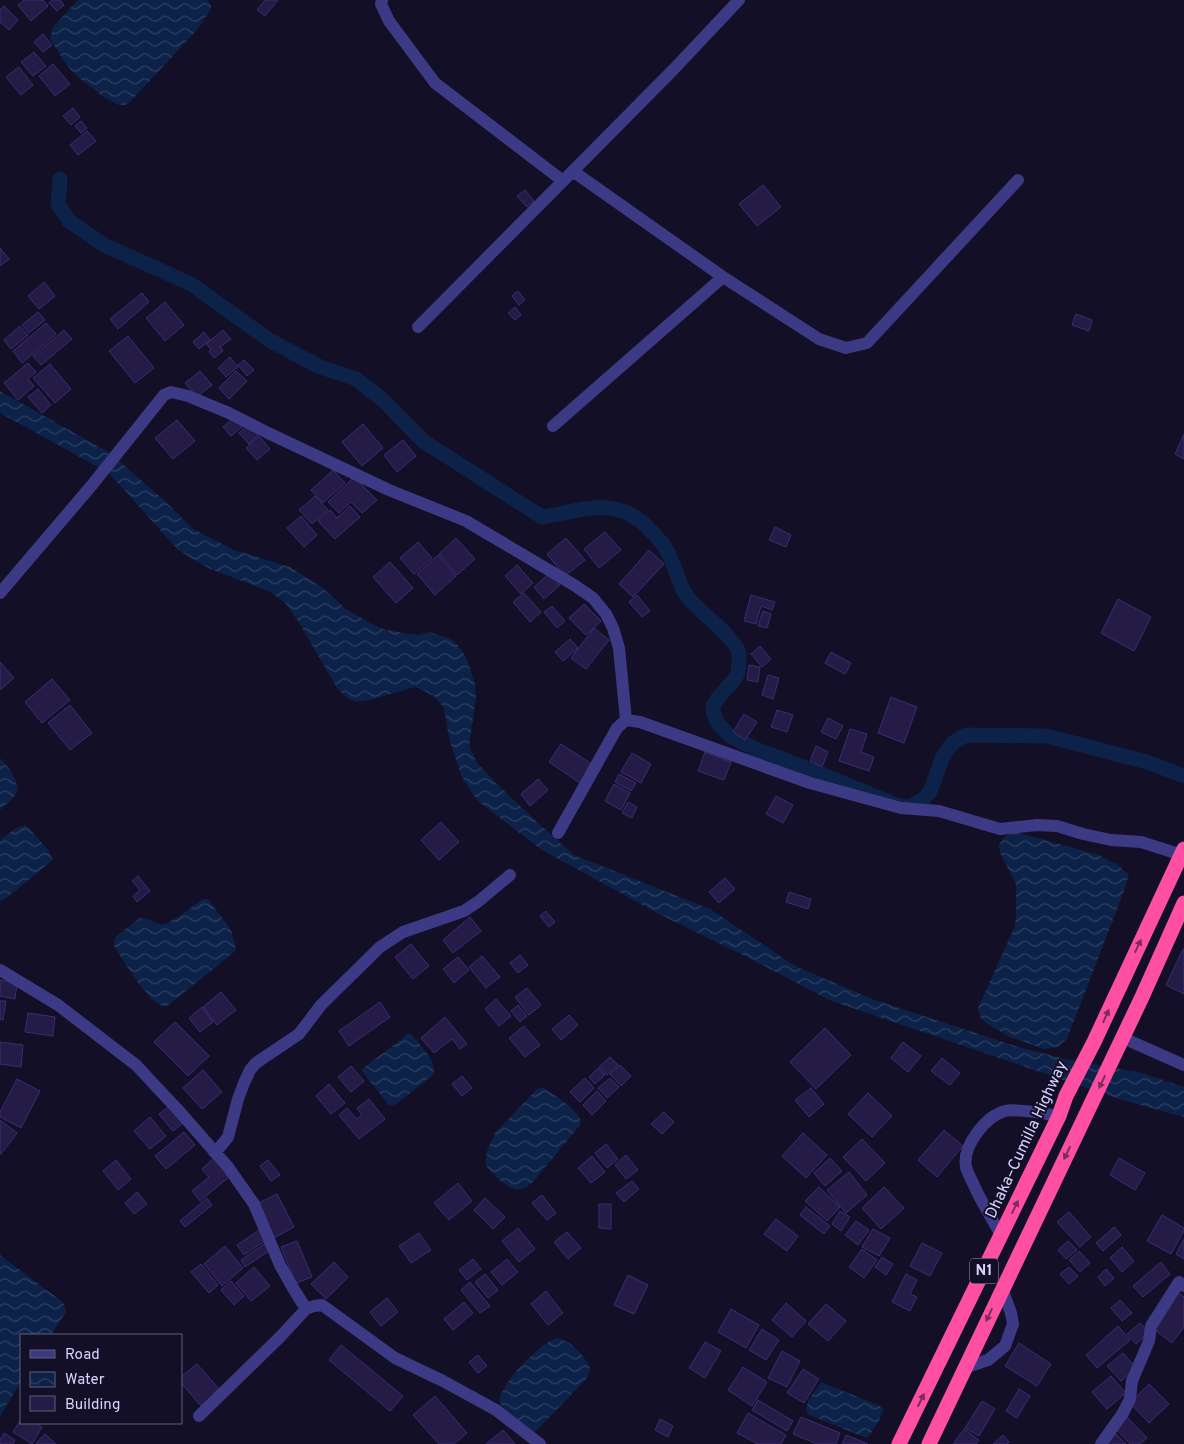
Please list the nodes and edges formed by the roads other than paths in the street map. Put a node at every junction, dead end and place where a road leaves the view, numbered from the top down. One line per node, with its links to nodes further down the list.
1 (382, 0): 5 (street)
2 (739, 0): 3 (street)
3 (574, 172): 5 (street); 6 (street)
4 (1018, 180): 6 (street)
5 (564, 181): 7 (street)
6 (723, 277): 8 (street)
7 (418, 327)
8 (553, 426)
9 (0, 593): 10 (street)
10 (626, 720): 11 (street); 12 (street)
11 (558, 834)
12 (1183, 852): 18 (highway, Dhaka–Cumilla Highway / N1, one-way to 12)
13 (510, 875): 19 (street)
14 (1184, 903): 16 (highway, N1)
15 (0, 970): 19 (street)
16 (1122, 1038): 17 (street); 22 (highway, N1, one-way to 22)
17 (1184, 1065)
18 (1059, 1116): 20 (highway, Dhaka–Cumilla Highway / N1, one-way to 18); 20 (street)
19 (214, 1152): 23 (street)
20 (1002, 1235): 27 (highway, Dhaka–Cumilla Highway / N1, one-way to 20)
21 (1184, 1286): 29 (street)
22 (1002, 1288): 24 (highway, N1, one-way to 24); 24 (street)
23 (306, 1309): 25 (street); 26 (street)
24 (964, 1368): 28 (highway, N1)
25 (198, 1416)
26 (540, 1444)
27 (899, 1444)
28 (929, 1444)
29 (1101, 1444)

